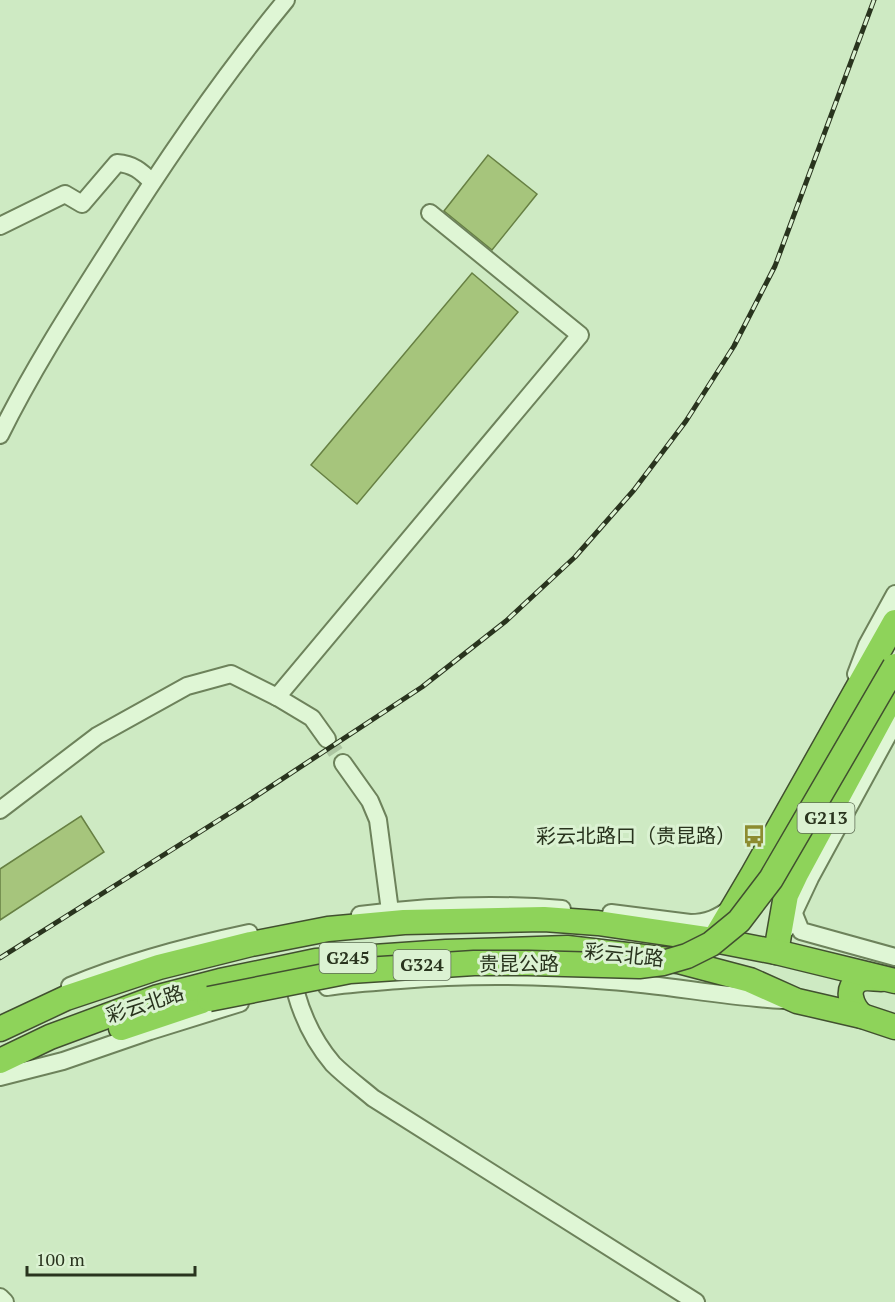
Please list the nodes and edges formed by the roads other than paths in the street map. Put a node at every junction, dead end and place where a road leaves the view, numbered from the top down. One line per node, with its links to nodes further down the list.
1 (286, 0): 2 (street)
2 (152, 182): 4 (street); 5 (street)
3 (430, 213): 10 (street)
4 (0, 226)
5 (0, 435)
6 (895, 594): 11 (street)
7 (895, 622): 11 (highway, G213)
8 (895, 666): 30 (highway, 贵昆公路 / G324, bridge)
9 (895, 691): 17 (highway, G213)
10 (277, 697): 13 (street); 15 (street)
11 (842, 715): 16 (highway, G213)
12 (895, 722): 17 (street)
13 (327, 739)
14 (343, 763): 19 (street)
15 (0, 810)
16 (756, 869): 17 (highway); 18 (highway, G213)
17 (790, 904): 22 (highway, G213); 23 (street)
18 (734, 906): 20 (street); 21 (highway, G213)
19 (390, 911): 20 (street); 24 (street)
20 (690, 923): 21 (highway)
21 (714, 939): 22 (highway, 彩云北路); 24 (highway, 彩云北路 / G324)
22 (776, 952): 23 (highway, 彩云北路)
23 (893, 973): 27 (highway)
24 (87, 985): 28 (highway); 28 (highway, 彩云北路 / G324)
25 (297, 993): 26 (street); 31 (street); 34 (street)
26 (797, 1001): 27 (highway, 彩云北路); 30 (highway, 彩云北路 / G245)
27 (862, 1016): 29 (highway, 彩云北路)
28 (7, 1019)
29 (895, 1027)
30 (0, 1061)
31 (0, 1077)
32 (0, 1297): 33 (street)
33 (5, 1302)
34 (696, 1302)

